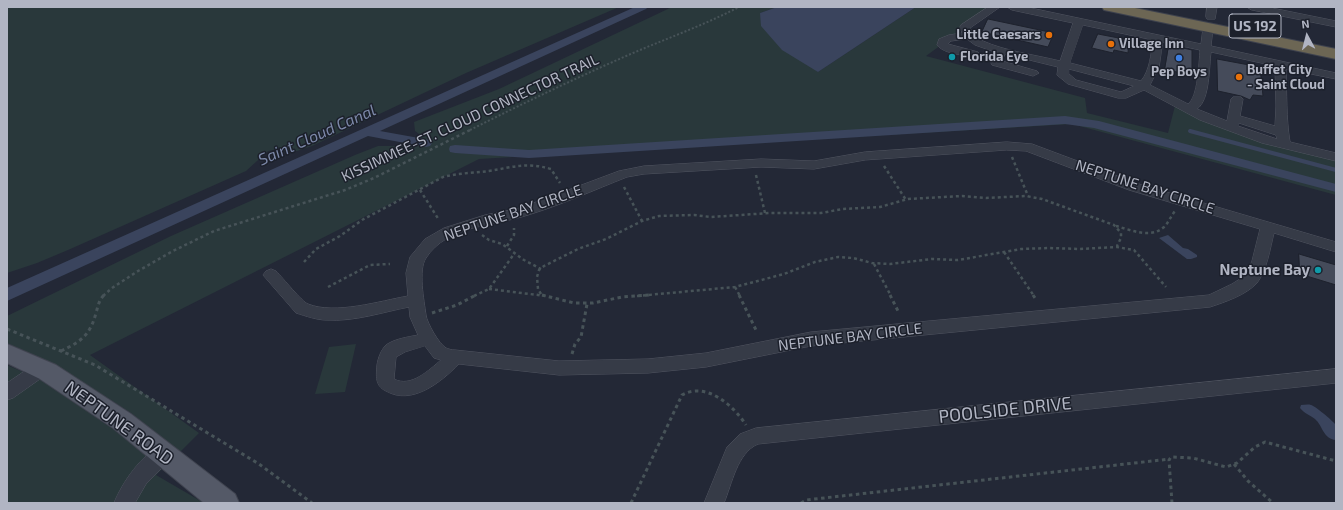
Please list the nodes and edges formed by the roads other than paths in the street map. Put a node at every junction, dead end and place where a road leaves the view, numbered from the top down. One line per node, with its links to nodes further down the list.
1 (1109, 7): 5 (highway, US 192)
2 (1163, 7): 5 (highway, US 192)
3 (1254, 7): 6 (street)
4 (1001, 11): 7 (street); 8 (street)
5 (1211, 17): 10 (highway, US 192); 11 (street); 14 (highway, US 192)
6 (1336, 24)
7 (1077, 26): 9 (street); 15 (street)
8 (968, 36): 12 (street); 13 (street)
9 (1158, 38): 11 (street); 19 (street)
10 (1336, 42)
11 (1206, 48): 16 (street); 21 (street)
12 (1001, 50): 15 (street); 17 (street)
13 (974, 54)
14 (1336, 54)
15 (1064, 64): 19 (street); 19 (street)
16 (1280, 64): 18 (street); 23 (street)
17 (1033, 73)
18 (1336, 76)
19 (1144, 86): 21 (street)
20 (1237, 99): 22 (street)
21 (1189, 109): 22 (street)
22 (1233, 123): 23 (street); 24 (street)
23 (1281, 132): 24 (street)
24 (1284, 144): 25 (street)
25 (1336, 157)
26 (1268, 226): 27 (street, NEPTUNE BAY CIRCLE); 29 (street, NEPTUNE BAY CIRCLE); 32 (street, NEPTUNE BAY CIRCLE)
27 (1336, 247)
28 (272, 275): 29 (street)
29 (416, 300): 30 (street, NEPTUNE BAY CIRCLE)
30 (428, 338): 32 (street, NEPTUNE BAY CIRCLE); 32 (street)
31 (7, 354): 33 (main road, NEPTUNE ROAD)
32 (455, 357)
33 (41, 369): 35 (street); 36 (main road, NEPTUNE ROAD)
34 (1336, 376): 39 (street, POOLSIDE DRIVE)
35 (7, 393)
36 (164, 454): 37 (street); 38 (main road, NEPTUNE ROAD)
37 (124, 503)
38 (225, 503)
39 (714, 503)

